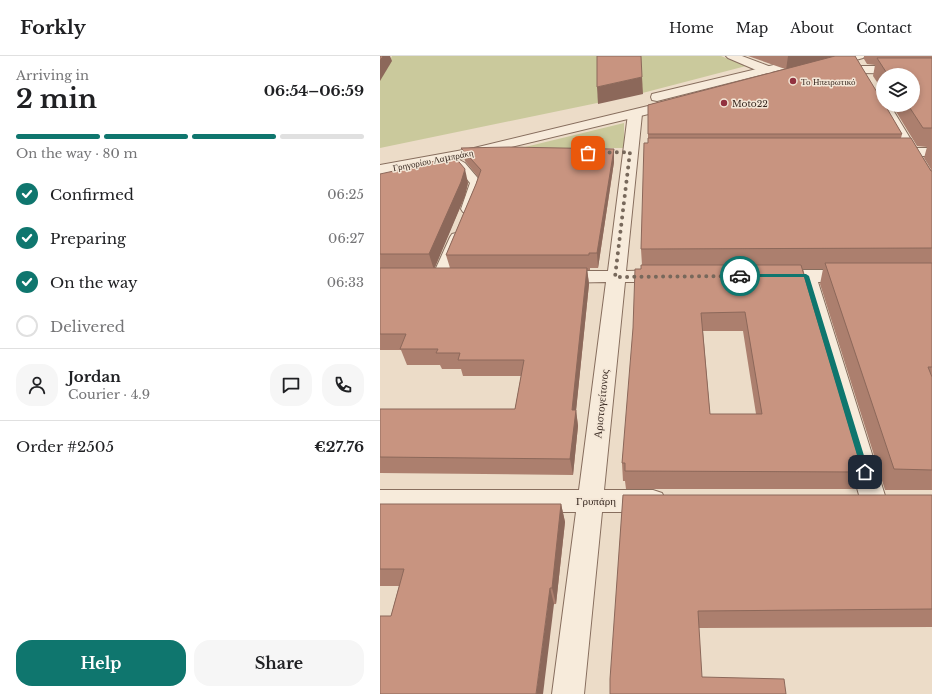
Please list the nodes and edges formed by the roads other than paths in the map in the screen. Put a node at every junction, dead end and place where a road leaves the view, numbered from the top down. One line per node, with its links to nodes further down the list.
1 (732, 56): 4 (street)
2 (822, 56): 4 (street, Γρηγορίου Λαμπράκη)
3 (856, 56): 5 (street); 9 (street, Γρηγορίου Λαμπράκη)
4 (767, 70): 16 (street, Γρηγορίου Λαμπράκη)
5 (862, 70): 6 (street); 7 (street)
6 (932, 70)
7 (869, 81)
8 (887, 112): 12 (street)
9 (635, 114): 10 (street, Γρηγορίου Λαμπράκη); 25 (street, Αριστογείτονος)
10 (474, 152): 14 (street); 15 (street, Γρηγορίου Λαμπράκη)
11 (872, 152): 12 (street)
12 (911, 152): 13 (street); 18 (street)
13 (932, 152)
14 (528, 153)
15 (448, 157): 17 (street, Γρηγορίου Λαμπράκη); 23 (lane)
16 (380, 158)
17 (380, 170)
18 (932, 187)
19 (679, 276): 25 (street)
20 (759, 276): 21 (street)
21 (806, 276): 22 (street); 29 (street)
22 (869, 276)
23 (440, 277)
24 (543, 277): 25 (street)
25 (615, 277): 27 (street, Αριστογείτονος)
26 (380, 501): 27 (street, Γρυπάρη)
27 (590, 501): 28 (street, Γρυπάρη); 30 (street, Αριστογείτονος)
28 (677, 501)
29 (874, 502)
30 (568, 694)

